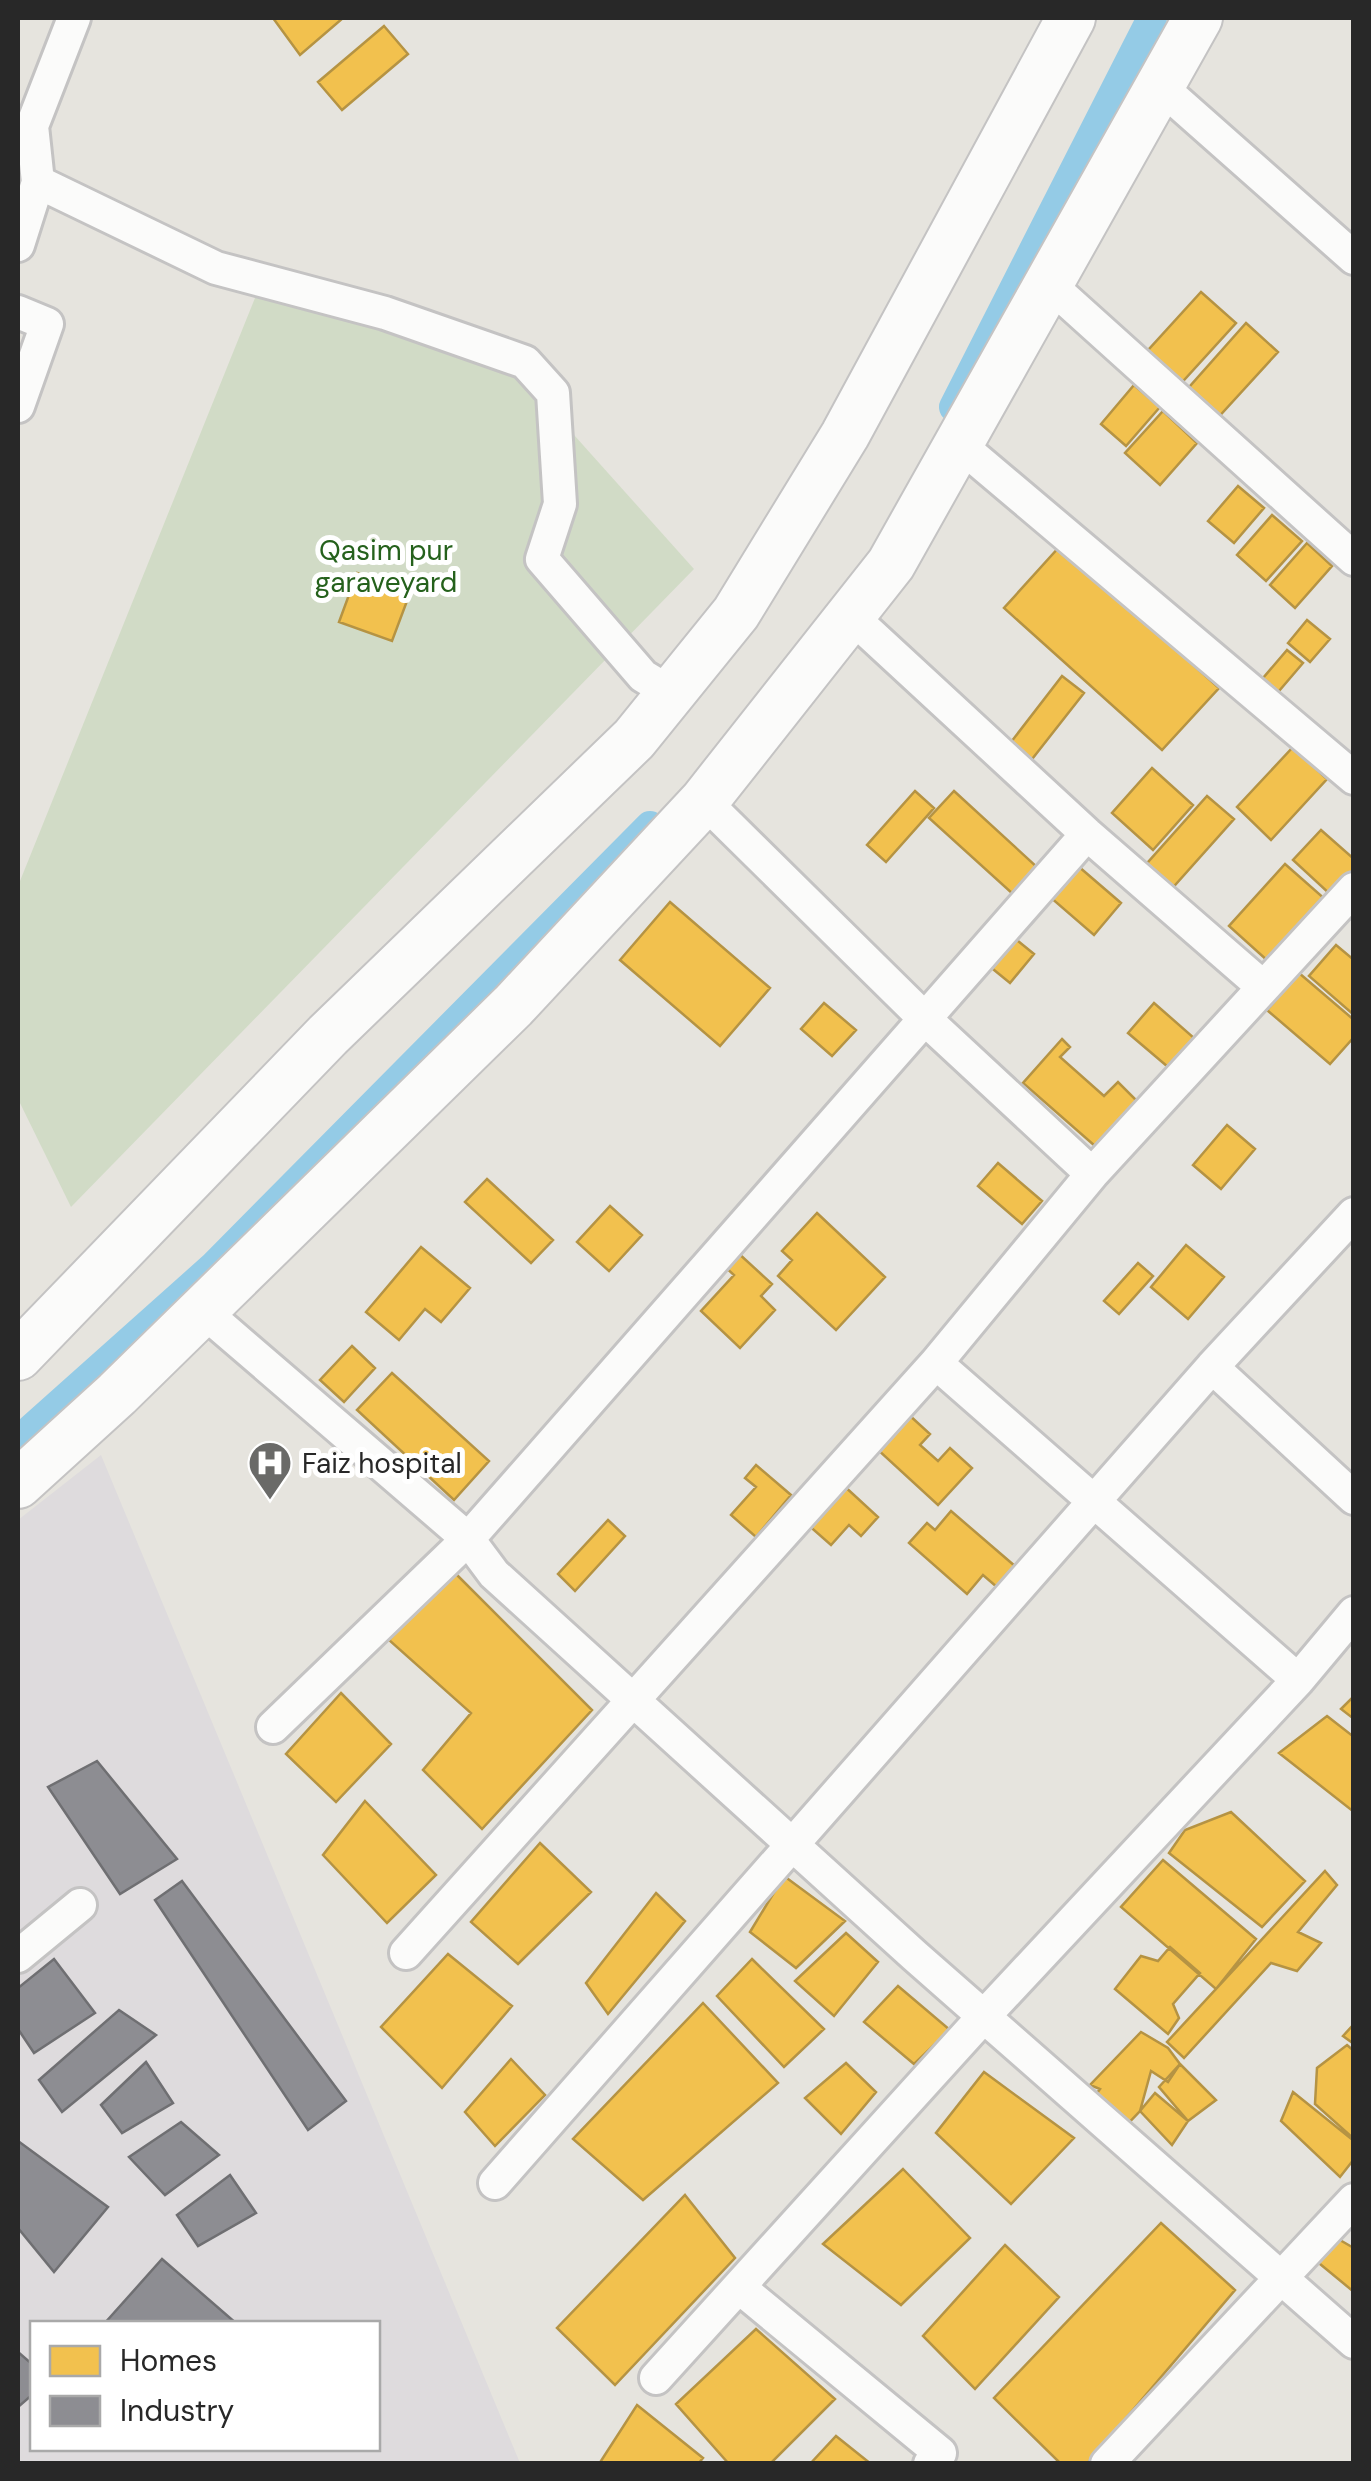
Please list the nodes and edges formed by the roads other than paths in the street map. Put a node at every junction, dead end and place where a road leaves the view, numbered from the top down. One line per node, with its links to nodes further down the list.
1 (74, 18): 5 (street)
2 (1071, 18): 15 (street)
3 (1198, 18): 4 (street)
4 (1162, 88): 8 (street); 9 (street)
5 (24, 123): 6 (street)
6 (38, 182): 7 (street); 15 (street)
7 (18, 245)
8 (1354, 258)
9 (1051, 286): 12 (street); 13 (street)
10 (18, 312): 11 (street)
11 (18, 406)
12 (961, 446): 14 (street); 16 (street)
13 (1354, 559)
14 (851, 616): 17 (street); 18 (street)
15 (672, 692): 25 (street)
16 (1354, 778)
17 (704, 802): 21 (street); 24 (street)
18 (1087, 834): 20 (street); 21 (street)
19 (1354, 889): 20 (street)
20 (1263, 987): 22 (street)
21 (924, 1018): 22 (street); 31 (street)
22 (1092, 1174): 26 (street)
23 (1354, 1214): 27 (street)
24 (202, 1310): 28 (street); 31 (street)
25 (18, 1356)
26 (936, 1363): 30 (street); 34 (street)
27 (1212, 1366): 29 (street); 30 (street)
28 (18, 1484)
29 (1354, 1498)
30 (1092, 1502): 33 (street); 36 (street)
31 (468, 1539): 34 (street); 35 (street)
32 (1354, 1613): 33 (street)
33 (1298, 1680): 40 (street)
34 (634, 1700): 36 (street); 38 (street)
35 (273, 1726)
36 (794, 1843): 40 (street); 41 (street)
37 (80, 1906): 39 (street)
38 (406, 1953)
39 (18, 1956)
40 (984, 2015): 43 (street); 44 (street)
41 (495, 2183)
42 (1354, 2200): 43 (street)
43 (1282, 2276): 45 (street); 48 (street)
44 (740, 2288): 46 (street); 47 (street)
45 (1354, 2342)
46 (656, 2378)
47 (930, 2464)
48 (1108, 2464)

